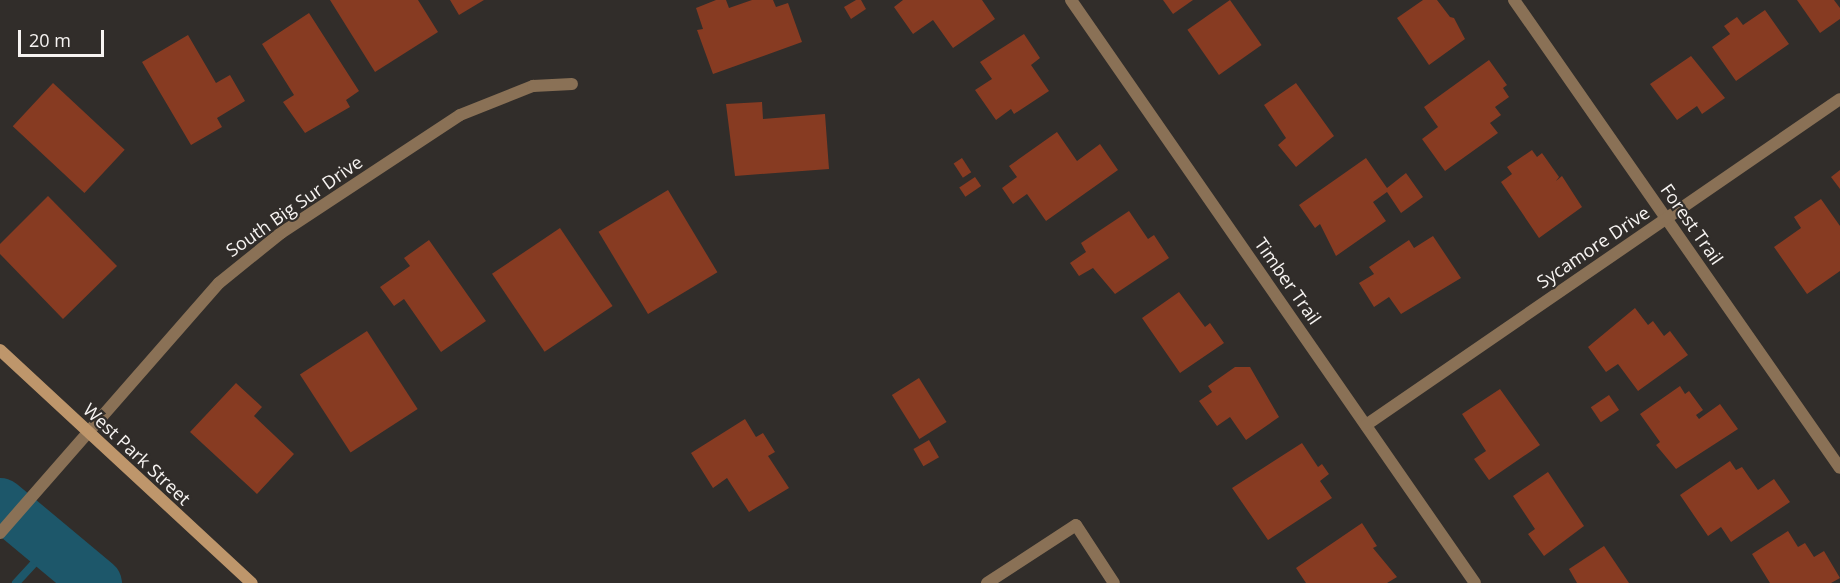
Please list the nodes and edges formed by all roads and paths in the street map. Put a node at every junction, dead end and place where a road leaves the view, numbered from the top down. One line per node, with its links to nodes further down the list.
1 (1071, 0): 7 (street, Timber Trail)
2 (1514, 0): 5 (street, Forest Trail)
3 (572, 84): 8 (street, South Big Sur Drive)
4 (1840, 99): 5 (street, Sycamore Drive)
5 (1666, 218): 7 (street, Sycamore Drive); 9 (street, Forest Trail)
6 (0, 350): 8 (street, West Park Street)
7 (1366, 424): 14 (street, Timber Trail)
8 (87, 433): 10 (street, South Big Sur Drive); 11 (street, West Park Street)
9 (1840, 468)
10 (0, 532)
11 (252, 583)
12 (987, 583): 13 (street)
13 (1114, 583)
14 (1475, 583)

